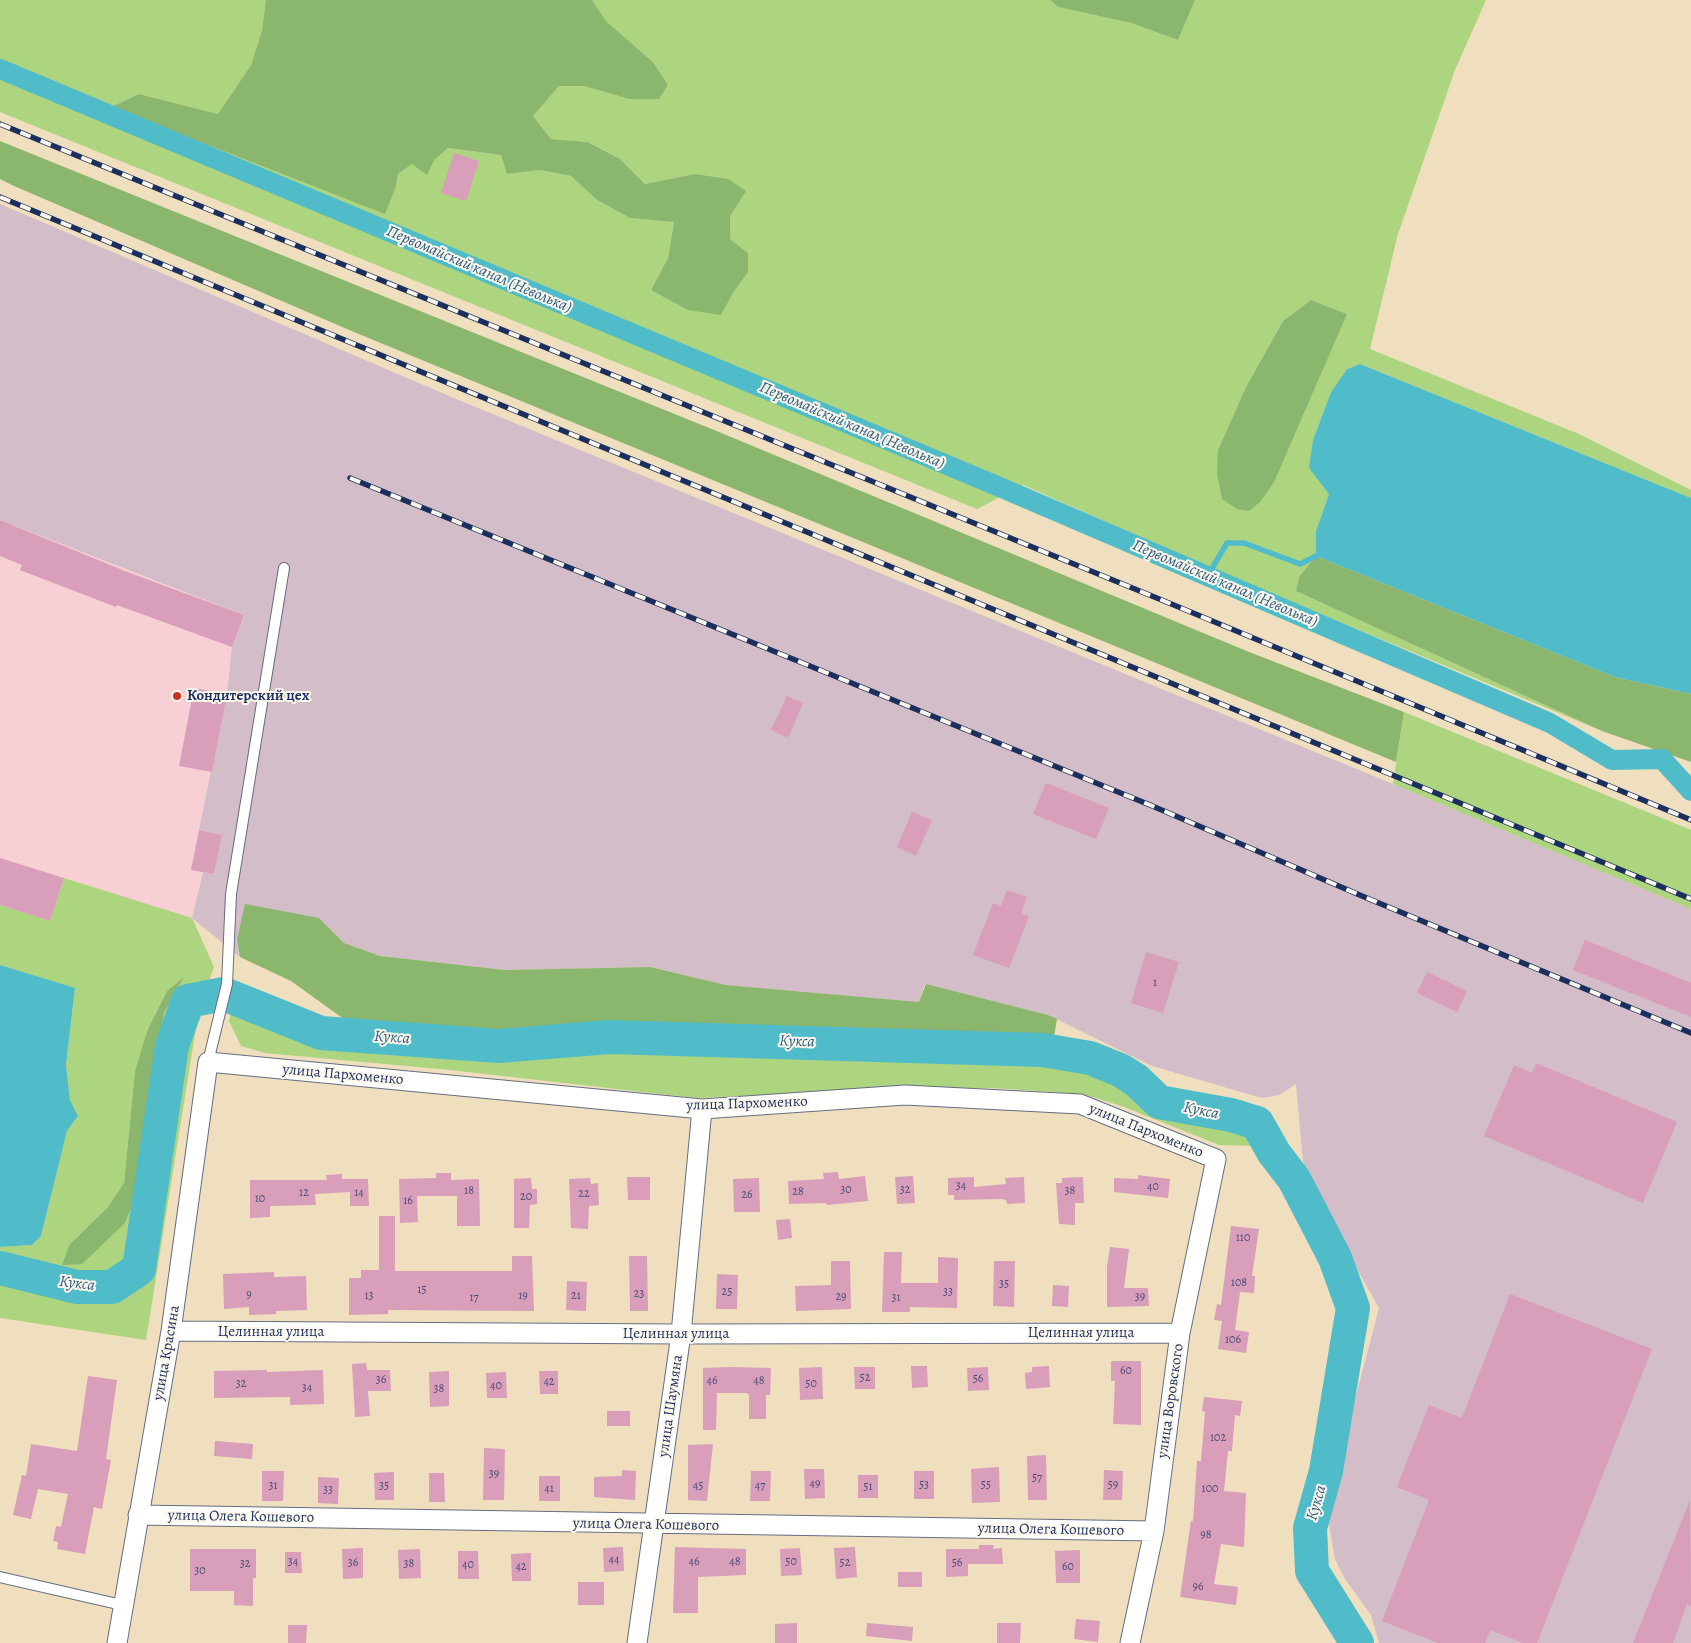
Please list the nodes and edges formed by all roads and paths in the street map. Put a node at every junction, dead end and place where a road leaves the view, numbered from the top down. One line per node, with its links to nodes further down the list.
1 (284, 568): 2 (lane)
2 (208, 1062): 3 (street, улица Пархоменко); 5 (street, улица Красина)
3 (702, 1109): 4 (street, улица Пархоменко); 7 (street, улица Шаумяна)
4 (1216, 1159): 6 (street, улица Воровского)
5 (171, 1332): 7 (street, Целинная улица); 8 (street, улица Красина)
6 (1180, 1333): 7 (street, Целинная улица); 10 (street, улица Воровского)
7 (681, 1334): 9 (street, улица Шаумяна)
8 (138, 1515): 9 (street, улица Олега Кошевого); 12 (street, улица Красина)
9 (654, 1525): 10 (street, улица Олега Кошевого); 14 (street, улица Шаумяна)
10 (1154, 1531): 15 (street, улица Воровского)
11 (0, 1577): 12 (lane)
12 (122, 1605): 13 (street, улица Красина)
13 (117, 1643)
14 (637, 1643)
15 (1130, 1643)

